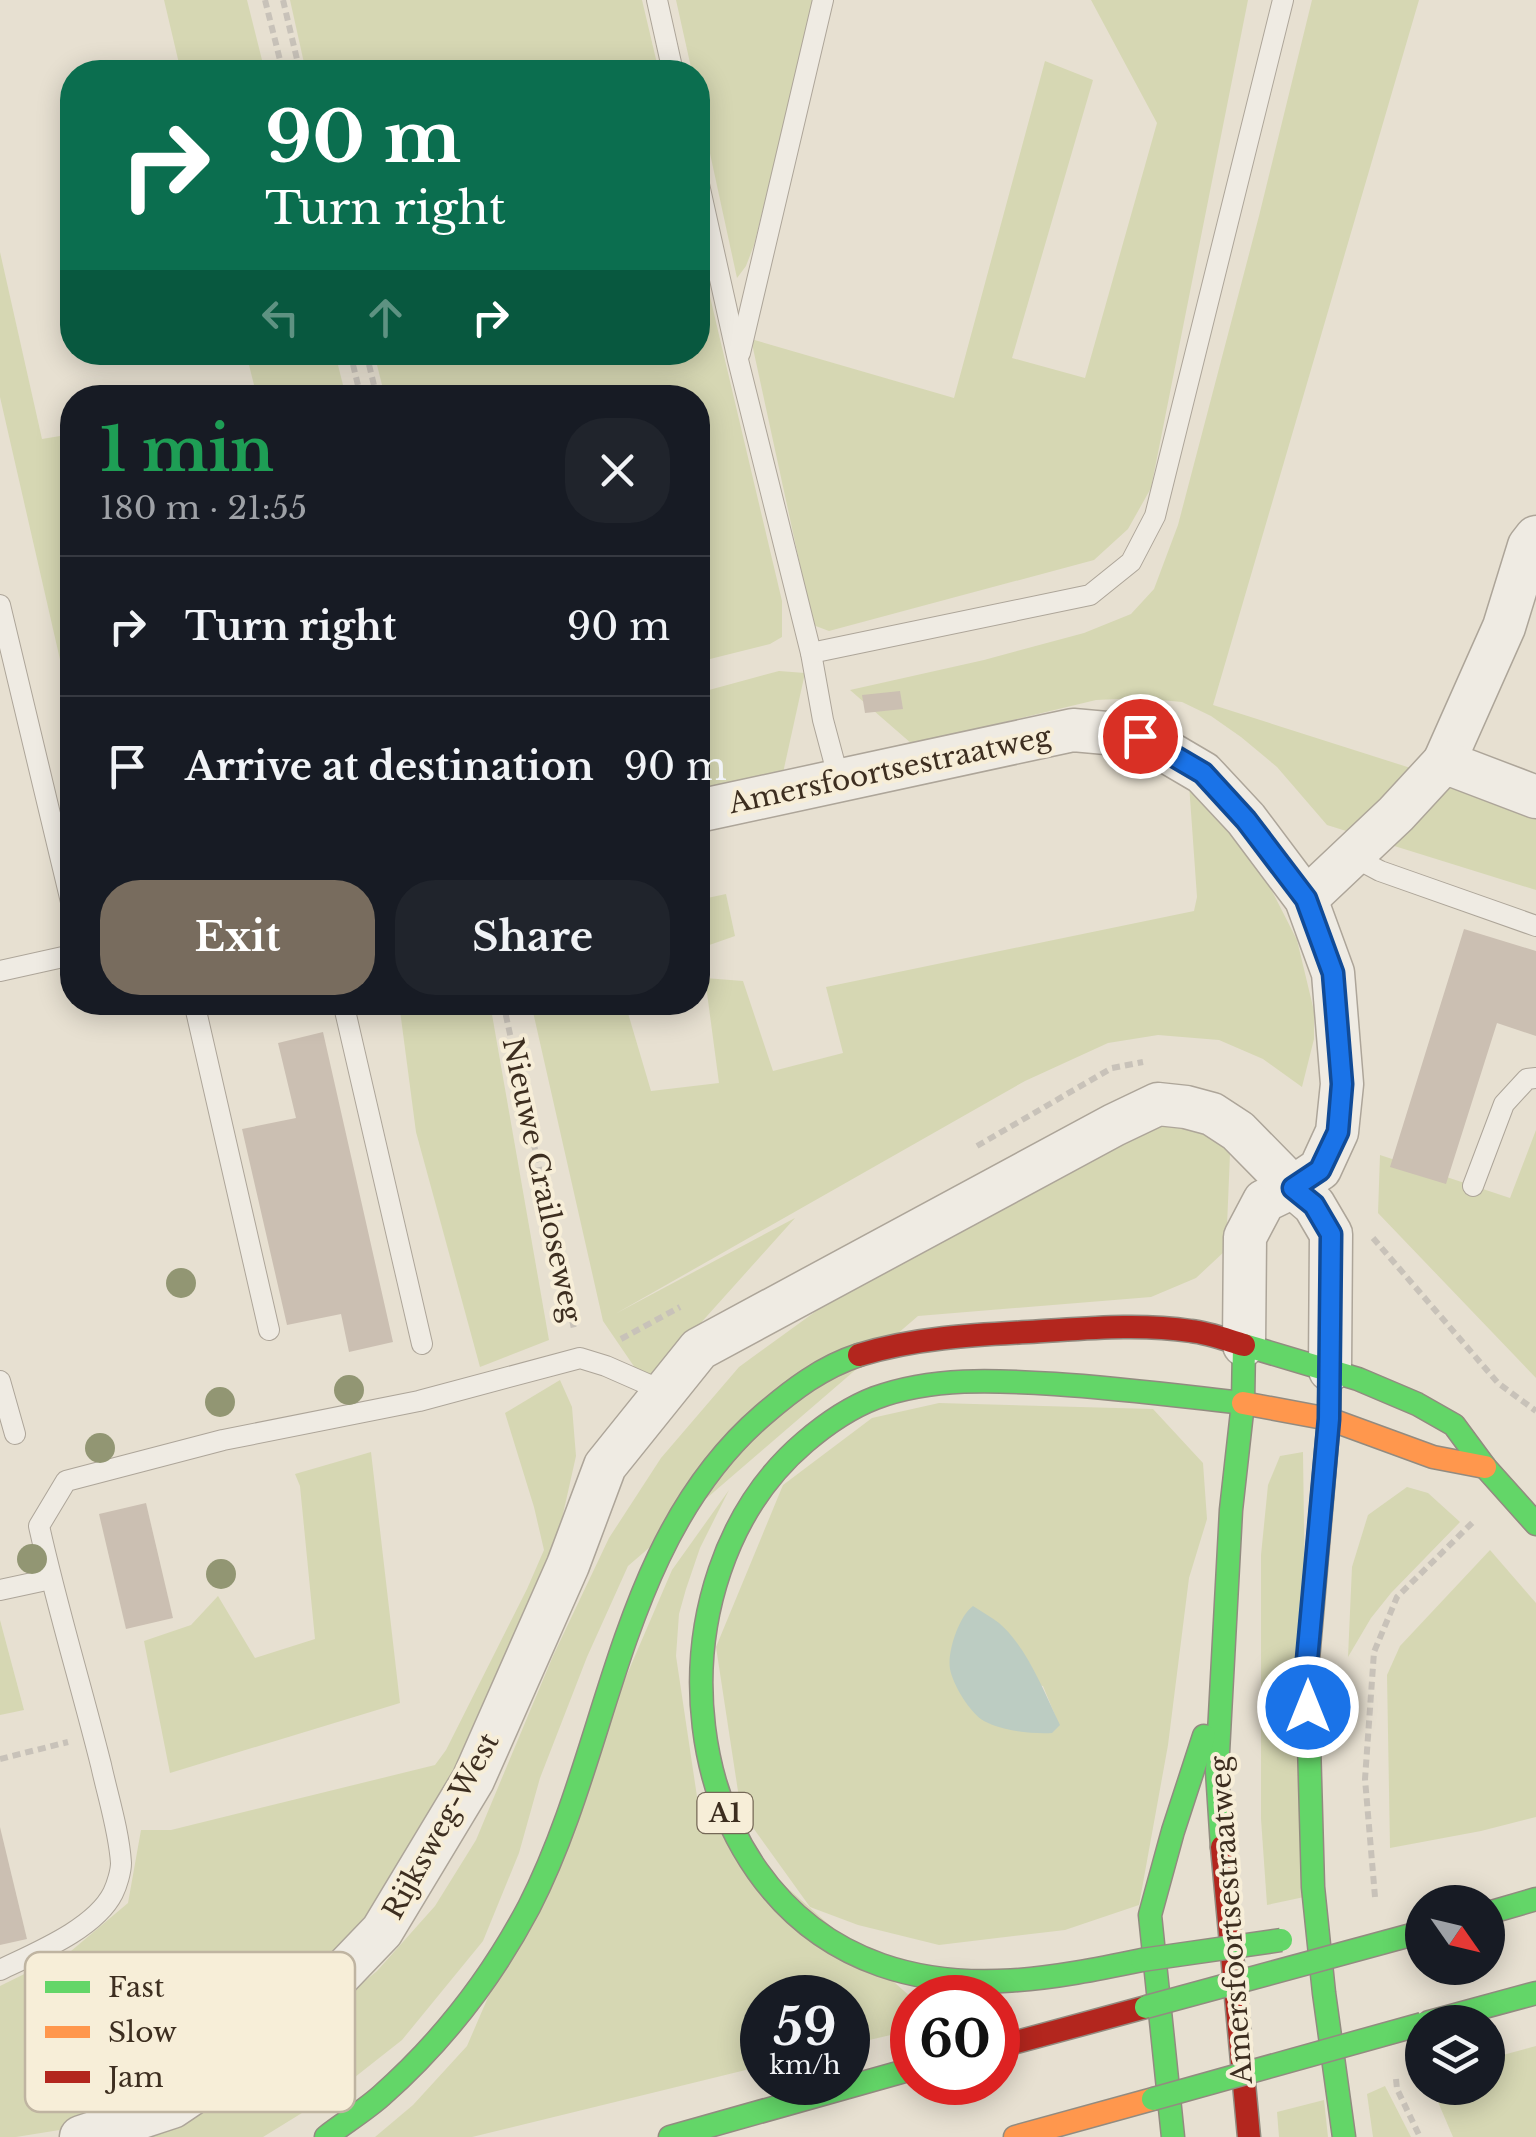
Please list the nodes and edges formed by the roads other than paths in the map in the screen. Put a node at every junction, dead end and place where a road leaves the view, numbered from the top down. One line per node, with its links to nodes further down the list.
1 (657, 0): 4 (lane)
2 (823, 0): 6 (lane)
3 (1282, 0): 9 (lane)
4 (670, 60)
5 (710, 234): 6 (lane)
6 (738, 360): 9 (lane)
7 (1536, 537): 10 (street)
8 (0, 605): 14 (lane)
9 (811, 653): 11 (lane)
10 (1444, 762): 12 (street); 15 (street)
11 (839, 780): 13 (street, Amersfoortsestraatweg); 16 (street, Amersfoortsestraatweg)
12 (1536, 797)
13 (710, 808)
14 (60, 856)
15 (1352, 856): 16 (street); 17 (lane)
16 (1306, 899): 23 (street, Amersfoortsestraatweg)
17 (1536, 926)
18 (60, 958): 19 (lane)
19 (0, 972)
20 (197, 1015): 25 (lane)
21 (346, 1015): 26 (lane)
22 (1536, 1078): 24 (lane)
23 (1306, 1178): 27 (street, Amersfoortsestraatweg); 28 (street); 30 (street)
24 (1473, 1186)
25 (269, 1330)
26 (422, 1344)
27 (1244, 1345): 28 (main road); 31 (main road, Amersfoortsestraatweg); 54 (main road)
28 (1330, 1370): 32 (main road); 34 (main road)
29 (0, 1381): 33 (lane)
30 (663, 1390): 36 (lane); 45 (street, Rijksweg-West)
31 (1243, 1403): 32 (main road); 38 (main road, Amersfoortsestraatweg); 41 (main road, A1, bridge)
32 (1329, 1419): 34 (main road); 59 (main road)
33 (15, 1434)
34 (1485, 1467): 35 (main road)
35 (1536, 1524)
36 (51, 1579): 37 (lane); 43 (lane)
37 (0, 1590)
38 (1222, 1681): 57 (main road); 58 (main road, Amersfoortsestraatweg)
39 (1536, 1899): 40 (main road)
40 (1505, 1907)
41 (1405, 1922)
42 (1405, 1937): 50 (main road, bridge)
43 (35, 1952)
44 (25, 1957): 46 (lane)
45 (355, 1959)
46 (0, 1970)
47 (1536, 1993): 48 (main road)
48 (1492, 2005)
49 (1405, 2029): 56 (main road, bridge)
50 (1020, 2041)
51 (890, 2075): 55 (main road)
52 (157, 2112): 53 (street, Rijksweg-West)
53 (81, 2137)
54 (326, 2137)
55 (670, 2137)
56 (1015, 2137)
57 (1173, 2137)
58 (1249, 2137)
59 (1344, 2137)

